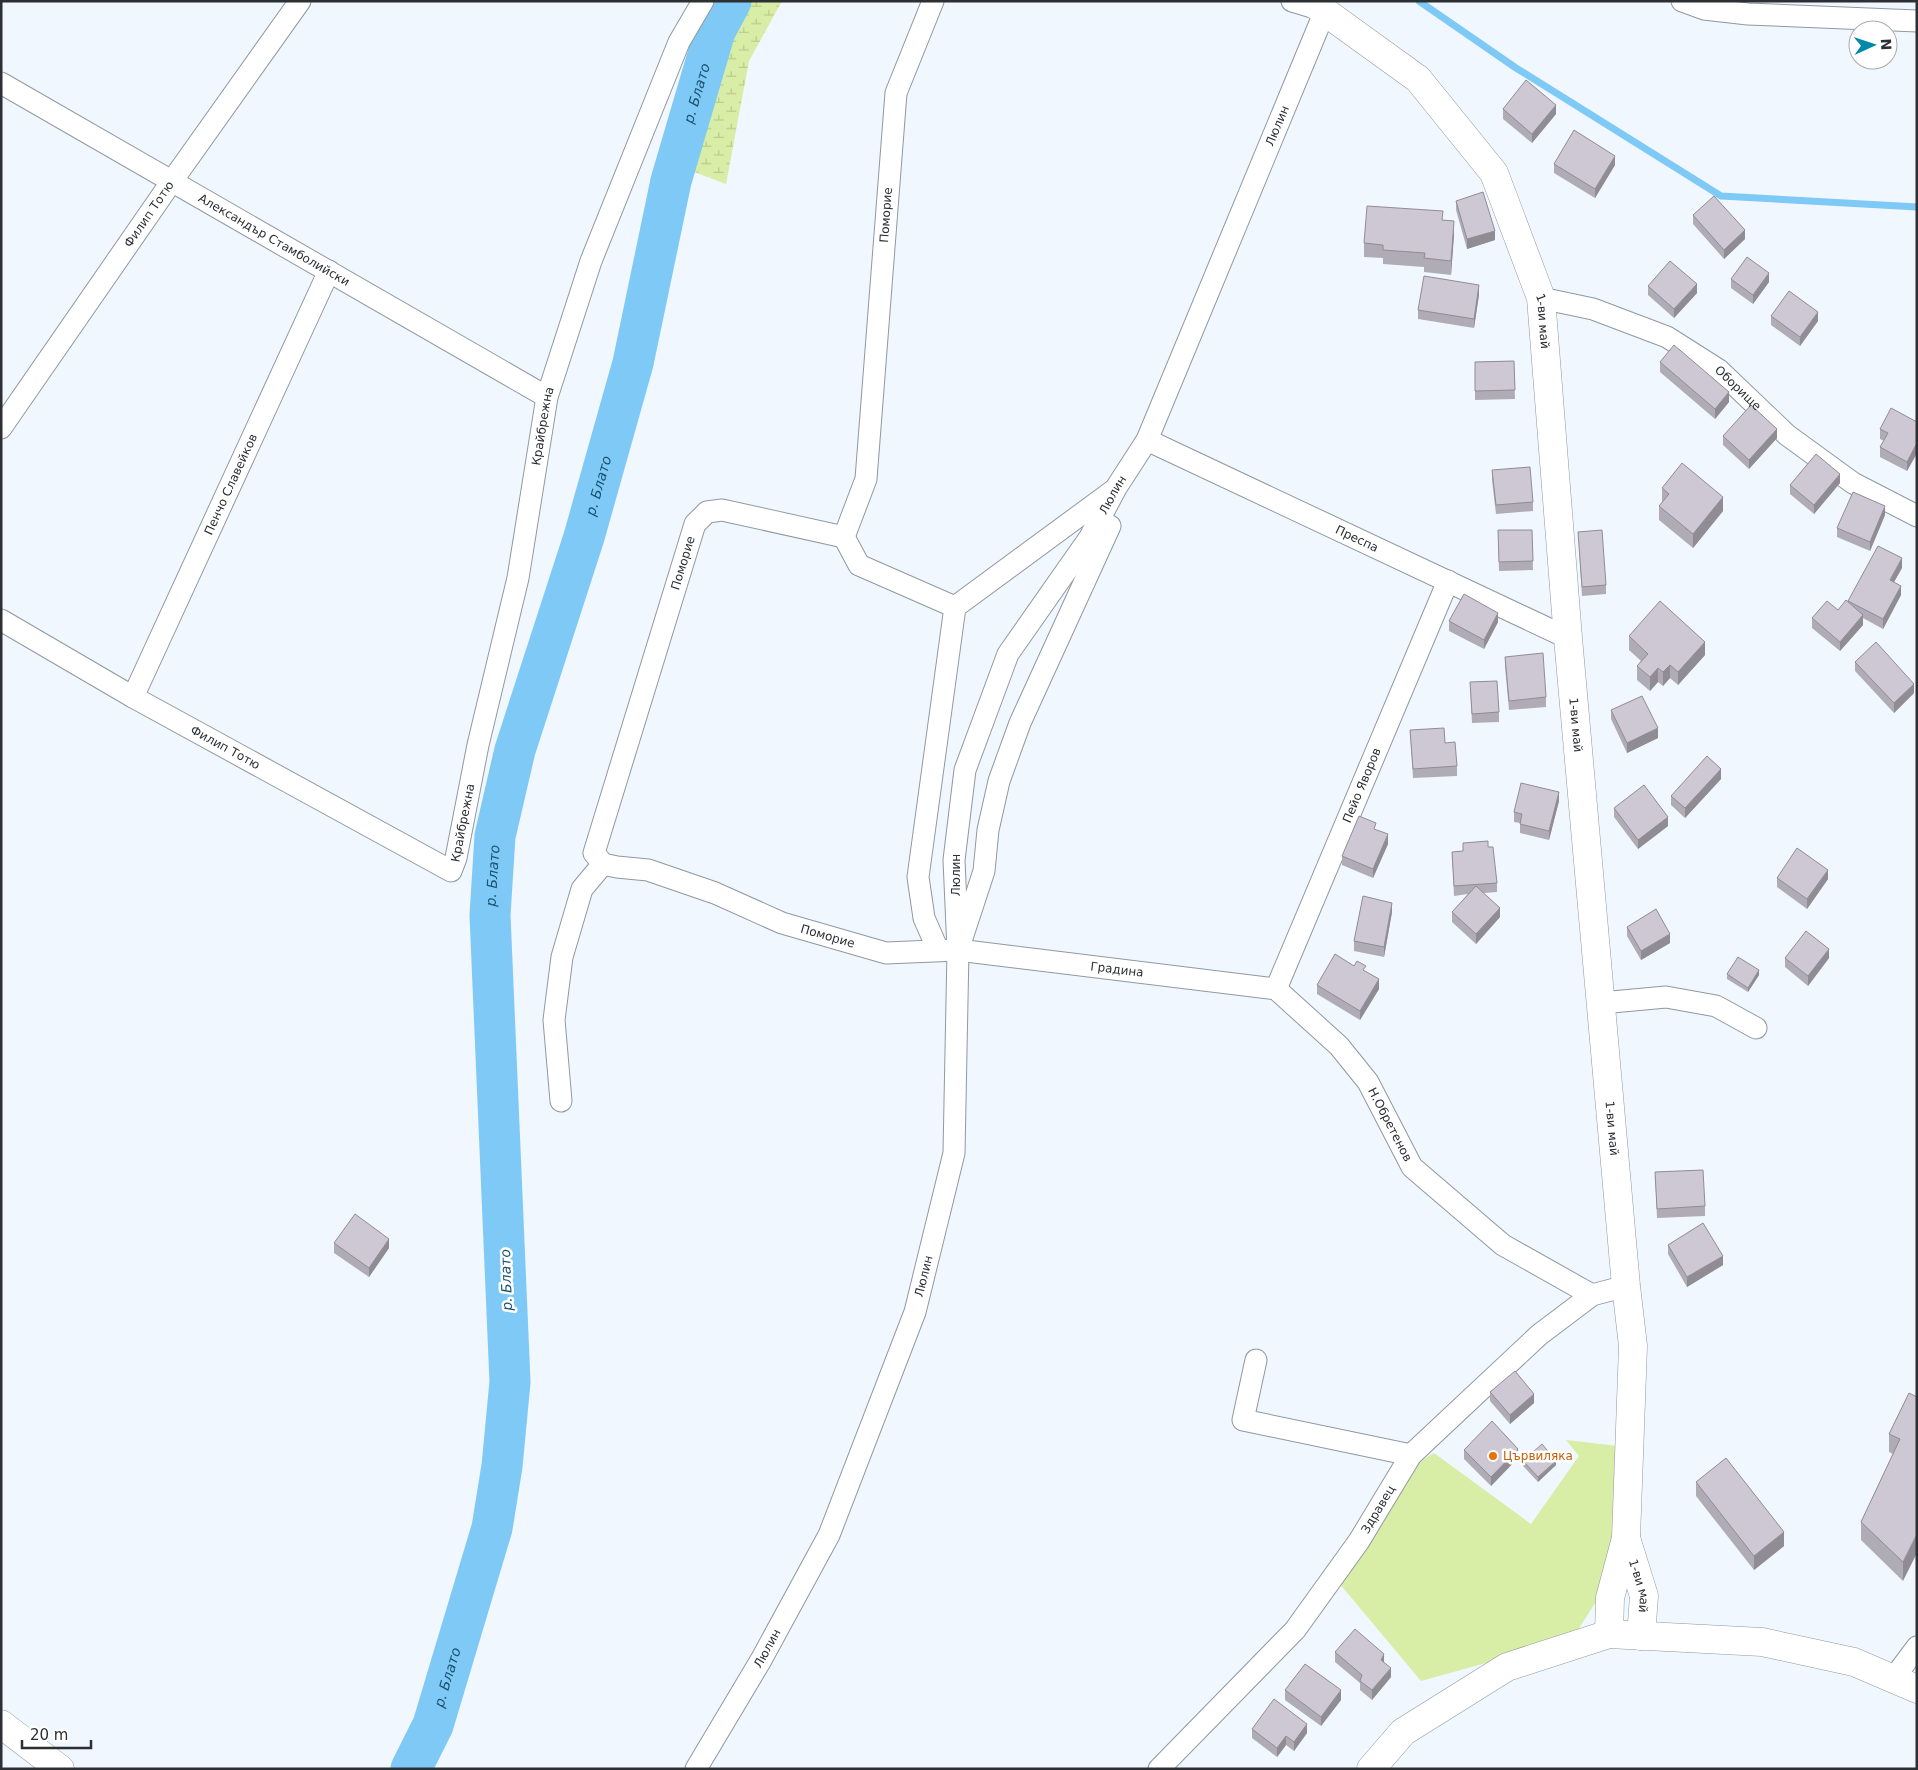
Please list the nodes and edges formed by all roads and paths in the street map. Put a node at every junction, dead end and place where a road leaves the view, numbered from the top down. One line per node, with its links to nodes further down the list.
1 (300, 1): 9 (street, Филип Тотю)
2 (703, 1): 12 (street, Крайбрежна)
3 (933, 1): 18 (street, Поморие)
4 (1292, 1): 6 (street)
5 (1682, 1): 7 (street)
6 (1318, 6): 11 (street, 1-ви май); 14 (street, Люлин)
7 (1917, 21)
8 (1, 83): 9 (street, Александър Стамболийски)
9 (172, 181): 10 (street, Александър Стамболийски); 13 (street, Филип Тотю)
10 (329, 271): 12 (street, Александър Стамболийски); 23 (street, Пенчо Славейков)
11 (1541, 298): 17 (street, Оборище); 22 (street, 1-ви май)
12 (547, 397): 25 (street, Крайбрежна)
13 (1, 428)
14 (1147, 440): 15 (street, Люлин); 19 (street, Преспа)
15 (1133, 462): 16 (street, Люлин); 26 (street)
16 (1116, 488): 20 (street); 26 (street, Люлин)
17 (1917, 516)
18 (844, 537): 20 (street); 24 (street, Поморие)
19 (1448, 581): 22 (street, Преспа); 27 (street, Пейо Яворов)
20 (955, 607): 26 (street)
21 (1, 620): 23 (street, Филип Тотю)
22 (1568, 638): 28 (street, 1-ви май)
23 (133, 697): 25 (street, Филип Тотю)
24 (603, 864): 26 (street, Поморие); 30 (street)
25 (450, 871)
26 (948, 950): 27 (street, Градина); 42 (street, Люлин)
27 (1276, 989): 32 (street, Н.Обретенов)
28 (1601, 1003): 29 (street); 31 (street, 1-ви май)
29 (1756, 1028)
30 (561, 1101)
31 (1626, 1286): 32 (street, Здравец); 35 (street, 1-ви май)
32 (1592, 1295): 34 (street, Здравец)
33 (1256, 1360): 34 (street)
34 (1411, 1455): 43 (street, Здравец)
35 (1626, 1538): 36 (street, 1-ви май); 37 (street, 1-ви май)
36 (1609, 1634): 37 (street); 44 (street)
37 (1641, 1636): 39 (street)
38 (1917, 1647): 39 (street)
39 (1905, 1684)
40 (1, 1724): 41 (street)
41 (60, 1769)
42 (696, 1769)
43 (1159, 1769)
44 (1372, 1769)

